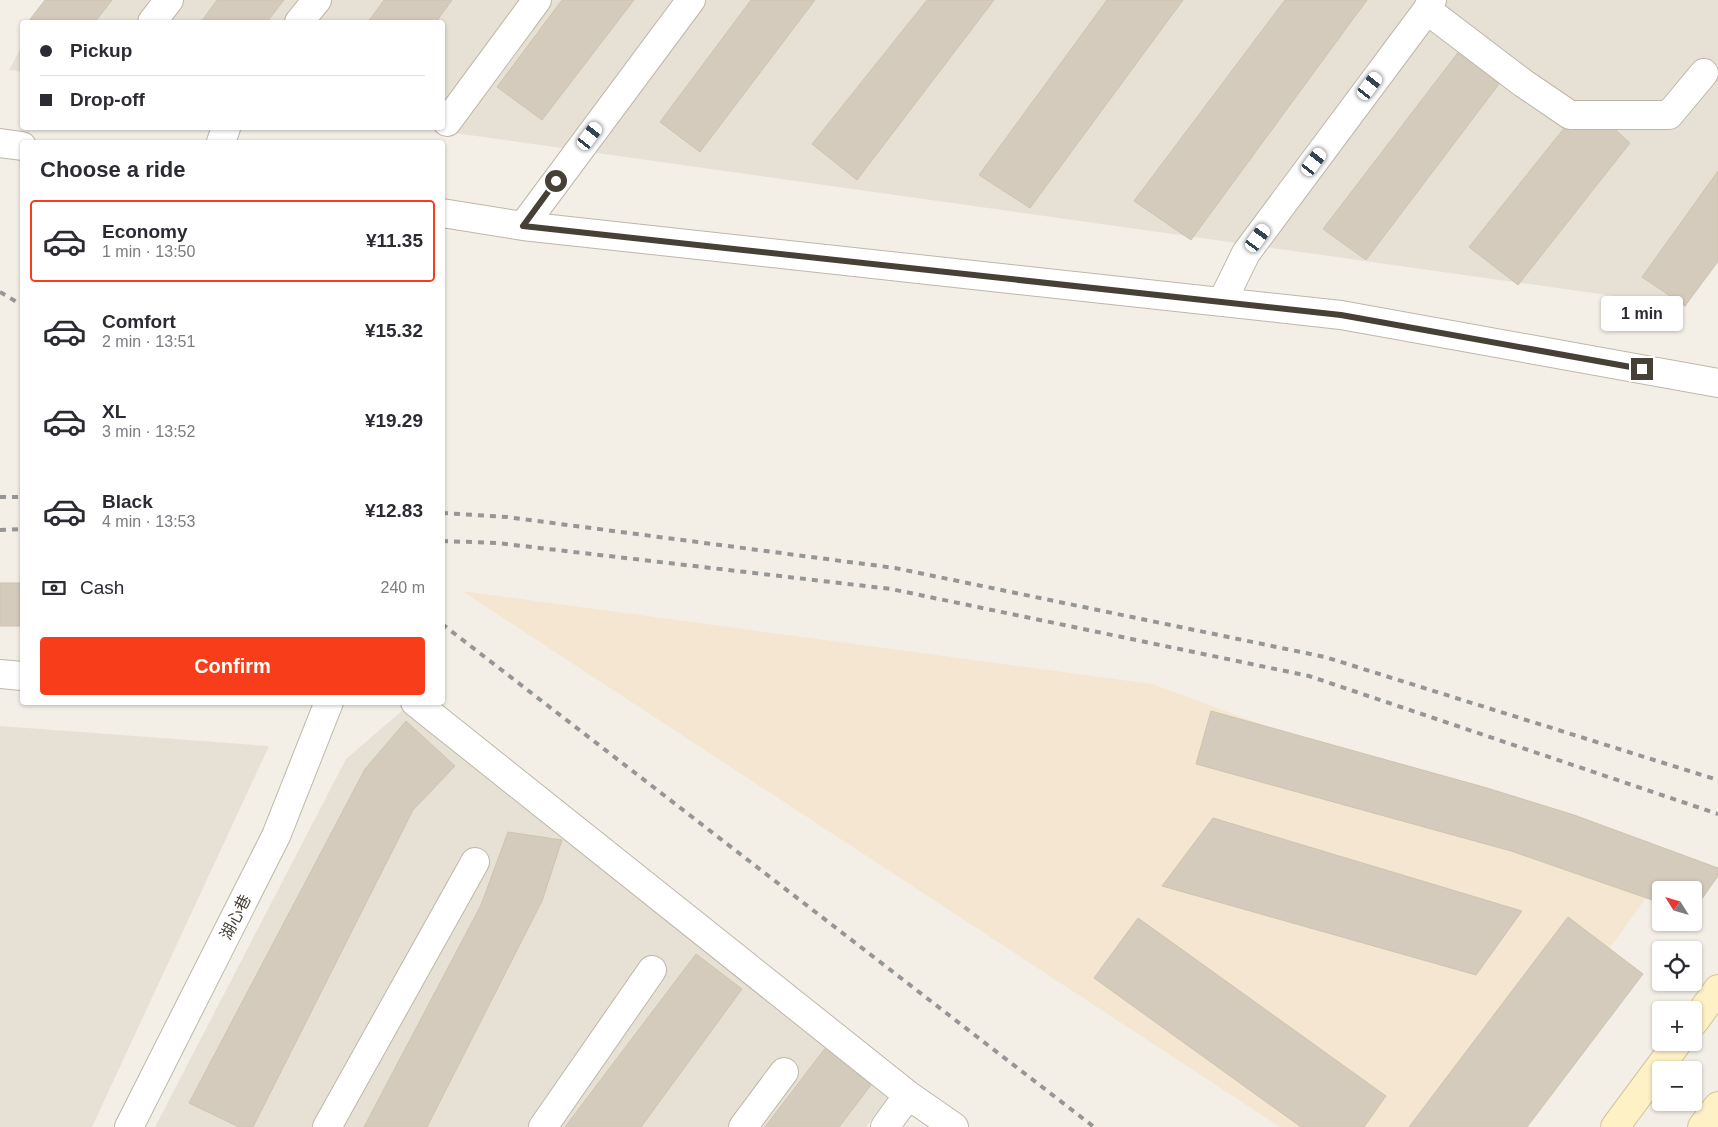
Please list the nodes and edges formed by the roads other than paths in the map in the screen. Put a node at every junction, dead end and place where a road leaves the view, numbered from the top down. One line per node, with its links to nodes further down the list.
1 (169, 0): 6 (street)
2 (317, 0): 7 (street)
3 (537, 0): 9 (street)
4 (691, 0): 13 (street)
5 (1429, 5): 8 (street); 14 (street)
6 (154, 20)
7 (301, 20)
8 (1704, 73)
9 (447, 122)
10 (0, 143): 11 (street)
11 (20, 146)
12 (445, 213): 13 (street)
13 (523, 226): 14 (street)
14 (1222, 302): 15 (street)
15 (1718, 383)
16 (0, 674): 17 (street)
17 (20, 676)
18 (328, 705): 28 (street, 湖心巷)
19 (419, 705): 26 (street)
20 (475, 862): 29 (street)
21 (652, 970): 30 (street)
22 (1718, 989): 23 (main road)
23 (1702, 1011)
24 (1671, 1051): 34 (main road)
25 (784, 1072): 31 (street)
26 (908, 1095): 32 (street); 33 (street)
27 (1718, 1106): 35 (main road)
28 (129, 1127)
29 (327, 1127)
30 (543, 1127)
31 (743, 1127)
32 (885, 1127)
33 (954, 1127)
34 (1615, 1127)
35 (1702, 1127)

